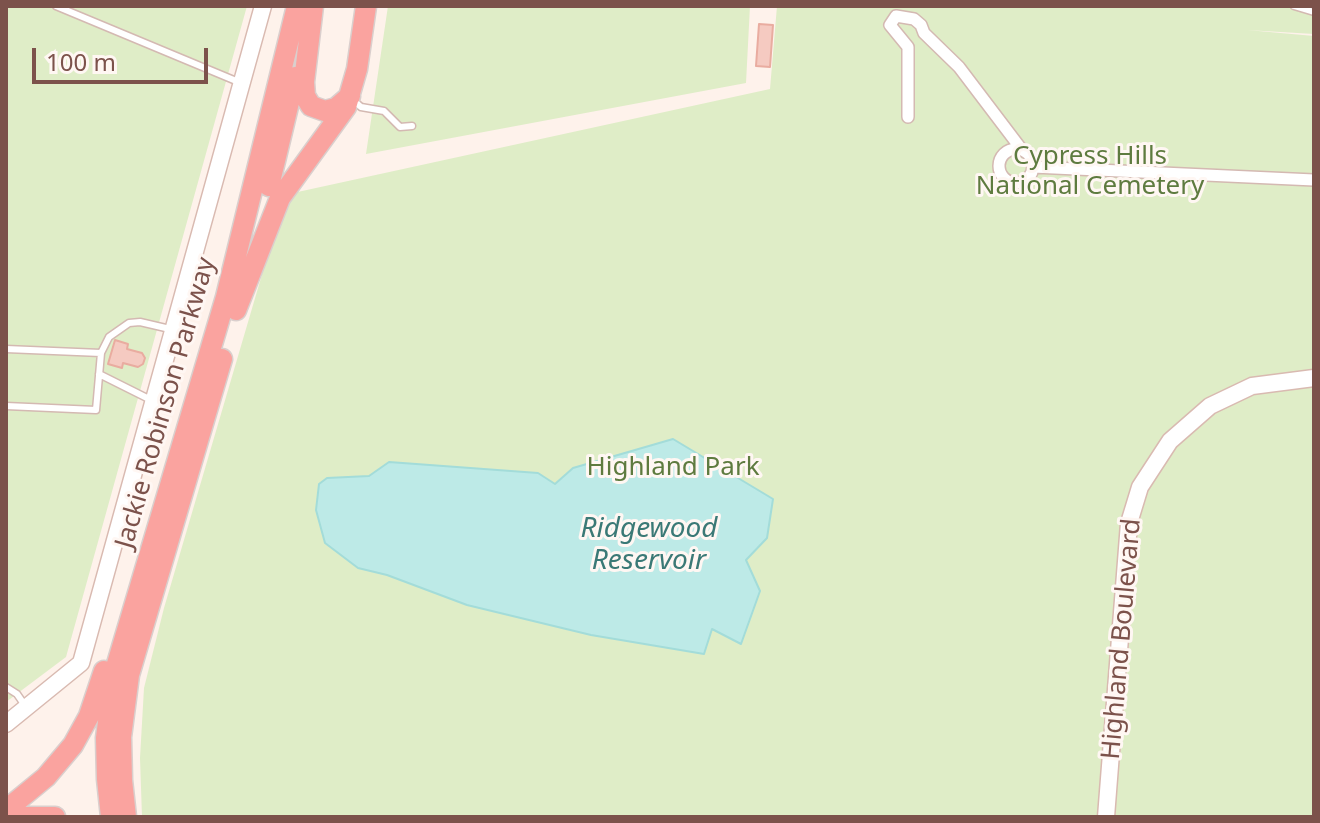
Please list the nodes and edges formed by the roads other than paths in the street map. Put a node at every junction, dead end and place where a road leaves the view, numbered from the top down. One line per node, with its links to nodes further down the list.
1 (56, 6): 8 (lane)
2 (263, 6): 8 (street)
3 (297, 6): 23 (highway, Jackie Robinson Parkway)
4 (312, 6): 9 (highway); 15 (highway, Jackie Robinson Parkway)
5 (366, 6): 9 (highway)
6 (1294, 6): 7 (lane)
7 (1314, 12)
8 (241, 83): 16 (street)
9 (350, 96): 11 (lane); 15 (highway)
10 (908, 117): 12 (street)
11 (412, 126)
12 (1022, 150): 13 (street); 13 (street)
13 (1033, 167): 14 (street)
14 (1314, 180)
15 (236, 310): 31 (highway, Jackie Robinson Parkway)
16 (173, 330): 18 (lane); 21 (street)
17 (6, 349): 18 (lane)
18 (101, 353): 19 (lane)
19 (99, 374): 21 (lane); 22 (lane)
20 (1314, 378): 32 (street, Highland Boulevard)
21 (154, 402): 25 (street)
22 (6, 406)
23 (144, 571): 27 (highway); 30 (highway, Jackie Robinson Parkway)
24 (6, 687): 25 (lane)
25 (26, 707): 26 (street)
26 (6, 724)
27 (6, 810)
28 (21, 817): 29 (highway)
29 (55, 817)
30 (111, 817)
31 (126, 817)
32 (1106, 817)

